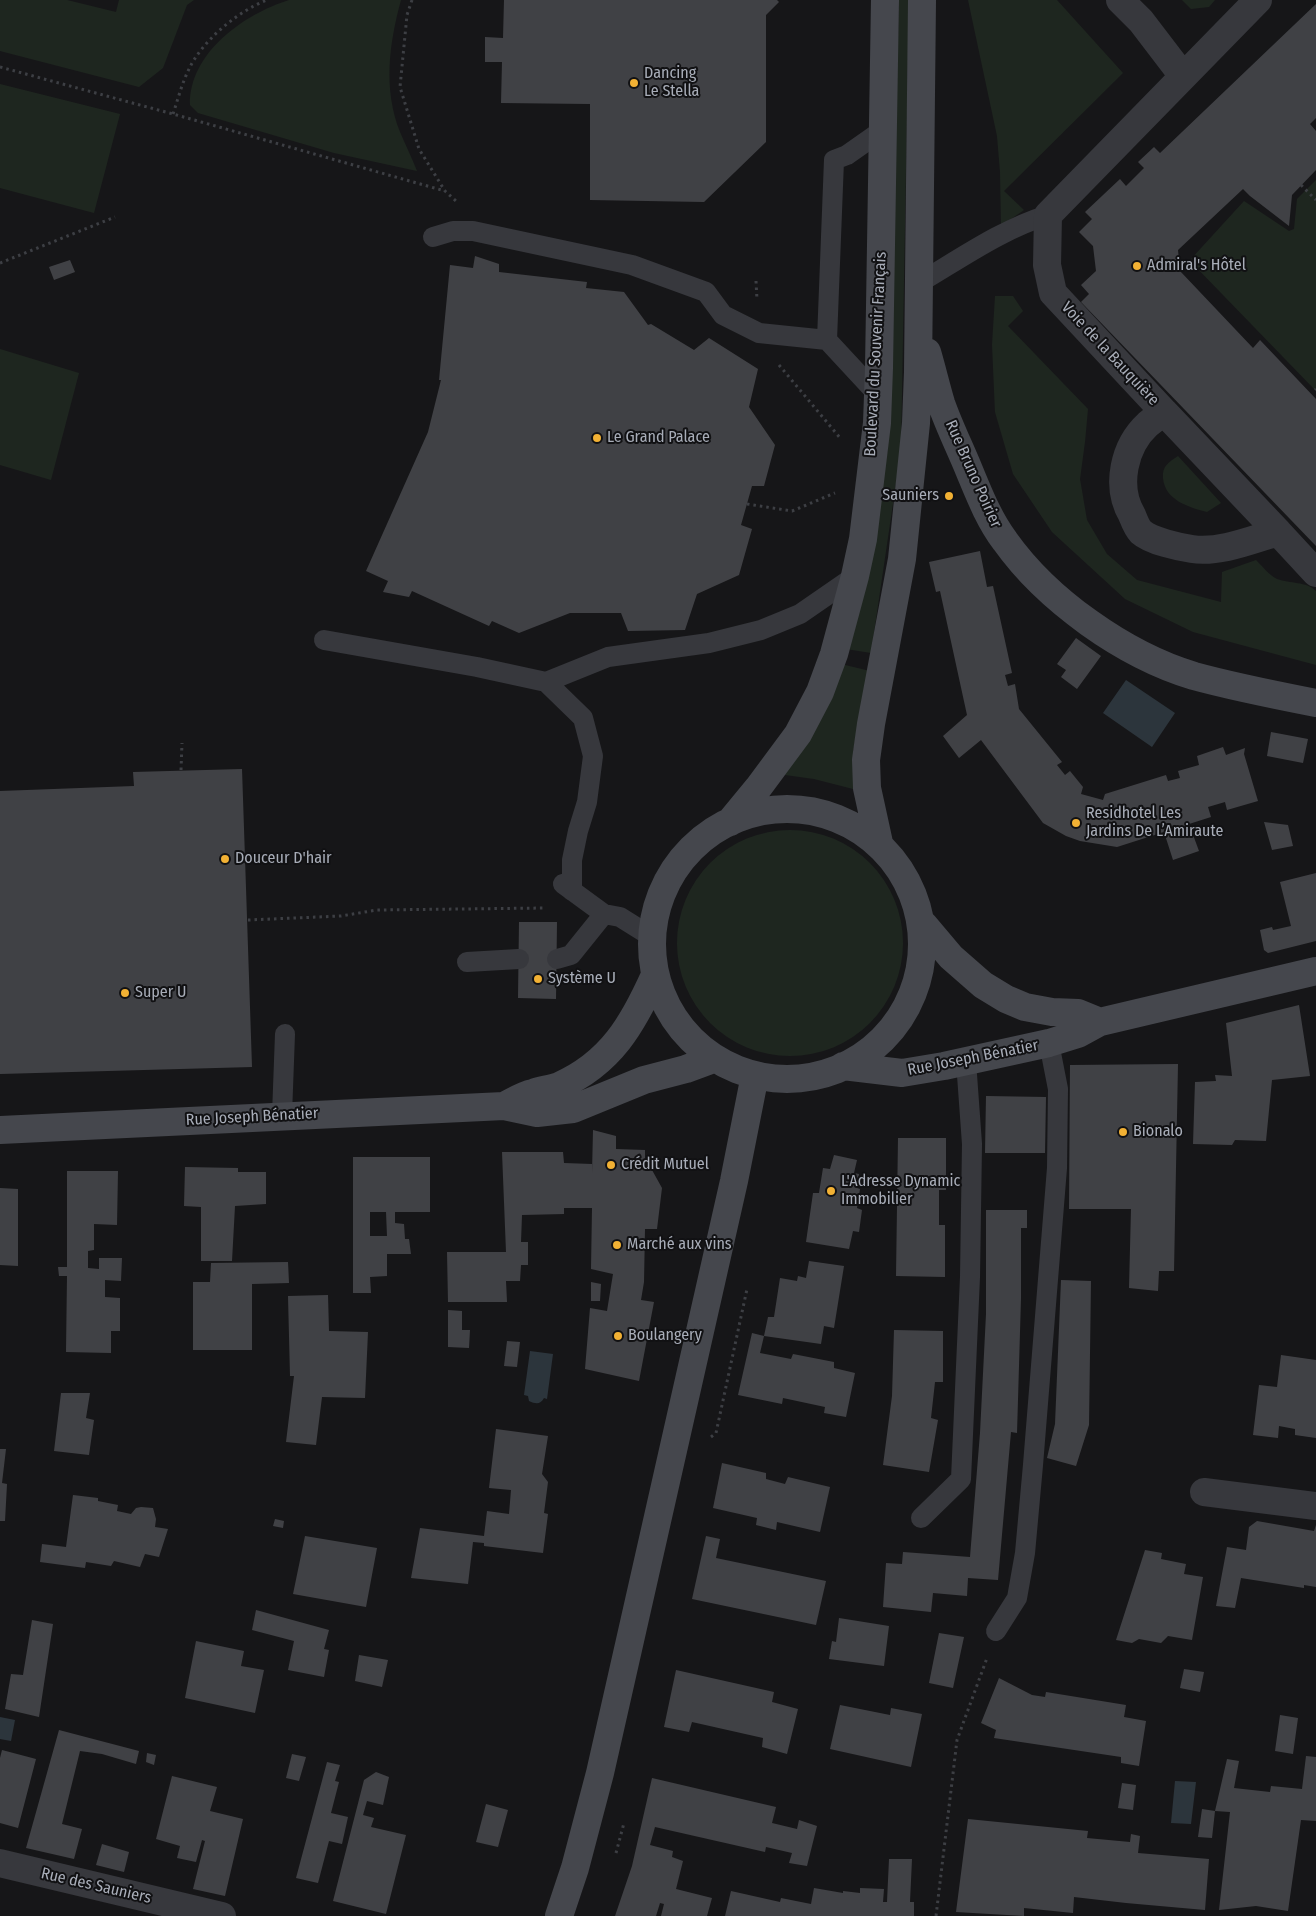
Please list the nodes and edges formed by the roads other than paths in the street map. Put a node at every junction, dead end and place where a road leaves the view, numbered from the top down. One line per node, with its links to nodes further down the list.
1 (885, 0): 6 (main road, Boulevard du Souvenir Français)
2 (922, 0): 9 (main road)
3 (1120, 0): 5 (street)
4 (1258, 0): 5 (street)
5 (1183, 76): 7 (street)
6 (884, 128): 11 (lane); 12 (main road, Boulevard du Souvenir Français)
7 (1048, 215): 9 (lane); 13 (street, Voie de la Bauquière)
8 (434, 237): 11 (lane)
9 (919, 283): 10 (main road)
10 (918, 319): 19 (main road, Rue Bruno Poirier); 21 (main road)
11 (827, 340): 12 (lane)
12 (878, 395): 16 (main road, Boulevard du Souvenir Français)
13 (1164, 412): 14 (street); 14 (street, Voie de la Bauquière)
14 (1278, 532): 15 (street)
15 (1316, 573)
16 (855, 576): 18 (lane); 20 (main road, Boulevard du Souvenir Français)
17 (324, 640): 18 (lane)
18 (546, 682): 22 (lane)
19 (1316, 703)
20 (730, 822): 21 (main road); 24 (main road)
21 (879, 843): 23 (main road)
22 (600, 911): 24 (lane); 26 (lane)
23 (924, 925): 30 (main road); 35 (main road)
24 (652, 937): 29 (main road)
25 (519, 959): 27 (lane)
26 (557, 959)
27 (467, 962)
28 (1316, 971): 30 (main road, Rue Joseph Bénatier)
29 (655, 975): 33 (main road); 37 (main road, Rue Joseph Bénatier)
30 (1100, 1022): 32 (main road, Rue Joseph Bénatier)
31 (285, 1034): 38 (lane)
32 (1049, 1043): 34 (main road, Rue Joseph Bénatier); 43 (lane)
33 (712, 1058): 36 (main road); 37 (main road, Rue Joseph Bénatier)
34 (966, 1061): 35 (main road, Rue Joseph Bénatier); 42 (lane)
35 (843, 1066): 36 (main road)
36 (755, 1075): 46 (main road)
37 (504, 1106): 38 (main road, Rue Joseph Bénatier)
38 (282, 1115): 39 (main road, Rue Joseph Bénatier)
39 (0, 1130)
40 (1204, 1492): 41 (street)
41 (1316, 1506)
42 (921, 1518)
43 (996, 1632)
44 (0, 1863): 45 (street, Rue des Sauniers)
45 (222, 1916)
46 (559, 1916)

